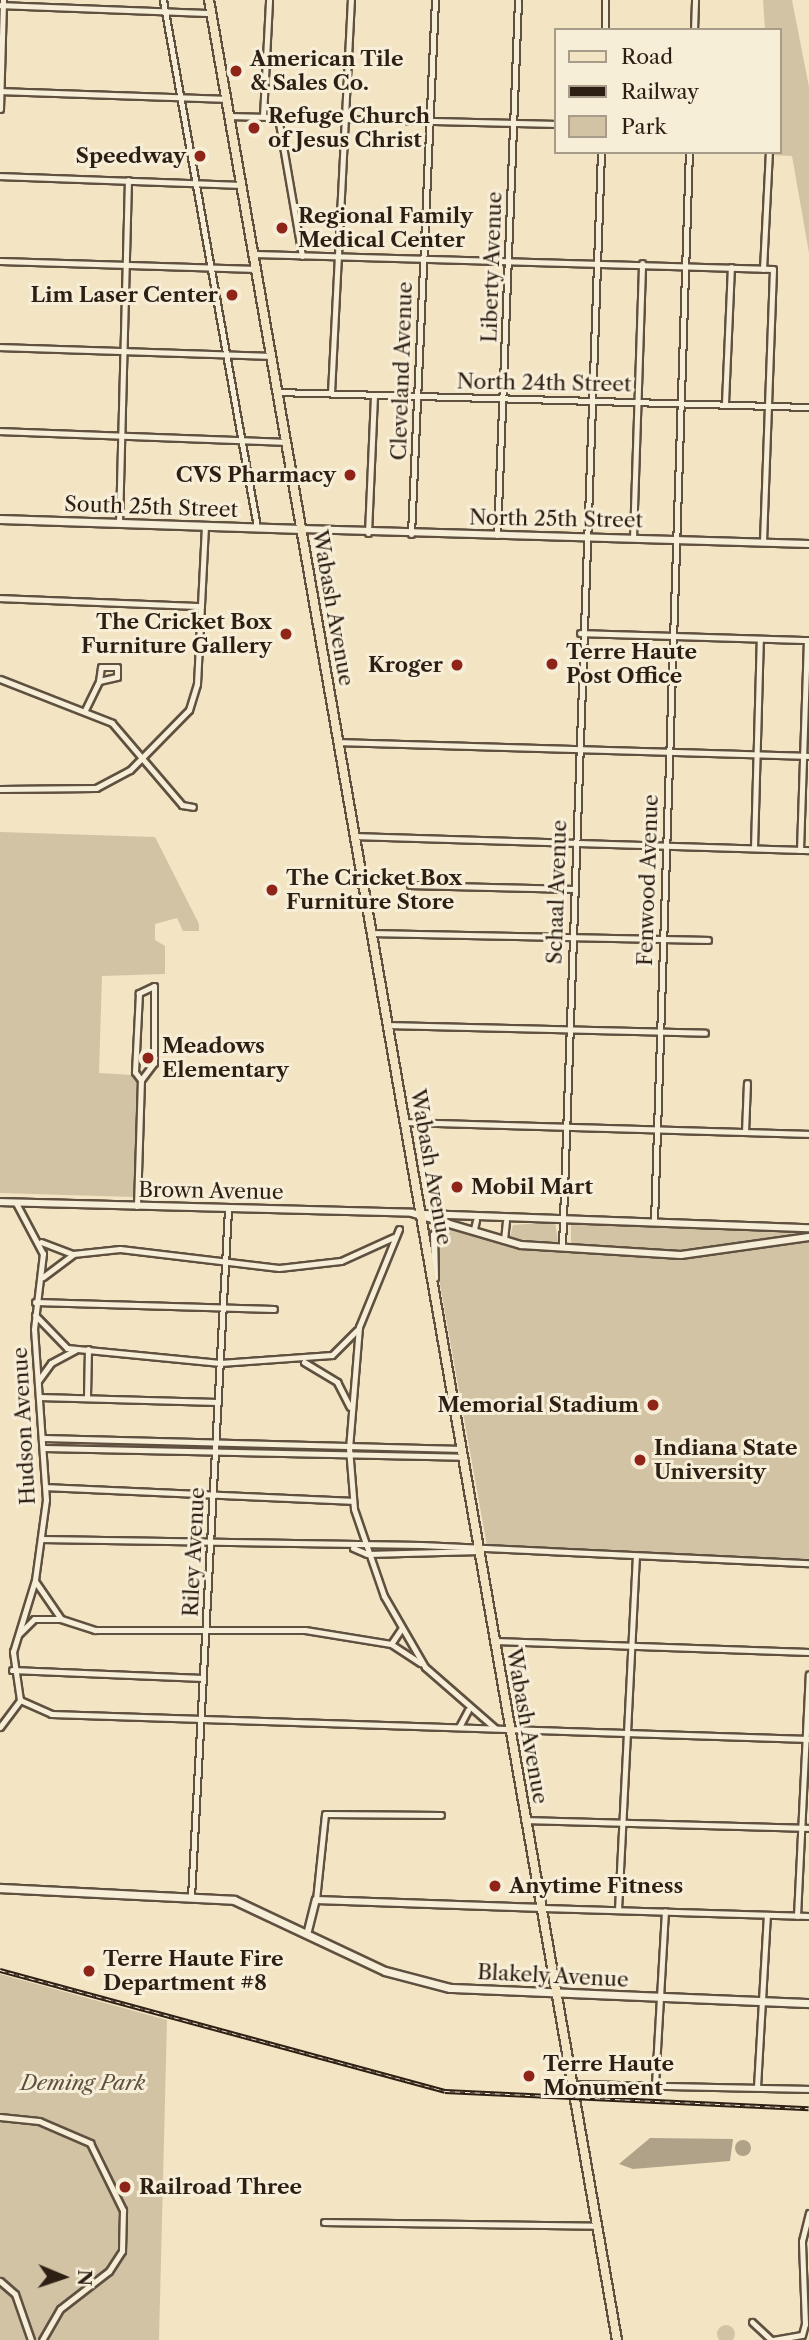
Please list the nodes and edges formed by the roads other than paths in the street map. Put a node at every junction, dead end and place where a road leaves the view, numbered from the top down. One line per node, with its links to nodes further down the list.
1 (163, 0): 10 (street)
2 (209, 0): 11 (main road, Wabash Avenue)
3 (269, 0): 19 (street)
4 (351, 0): 21 (street)
5 (435, 0): 22 (street, Cleveland Avenue)
6 (518, 0): 23 (street, Liberty Avenue)
7 (605, 0): 12 (street)
8 (695, 0): 13 (street)
9 (2, 3): 10 (street); 14 (street)
10 (165, 11): 11 (street); 15 (street)
11 (211, 13): 16 (main road, Wabash Avenue)
12 (605, 28)
13 (694, 28)
14 (0, 91): 15 (street); 17 (street)
15 (180, 97): 16 (street); 30 (street)
16 (227, 99): 18 (main road, Wabash Avenue)
17 (0, 109)
18 (230, 116): 19 (street); 31 (main road, Wabash Avenue)
19 (263, 116): 20 (street)
20 (278, 117): 21 (street); 33 (street)
21 (344, 119): 22 (street); 34 (street)
22 (428, 121): 23 (street); 35 (street, Cleveland Avenue)
23 (513, 122): 24 (street); 37 (street, Liberty Avenue)
24 (554, 124)
25 (601, 154): 38 (street, Schaal Avenue)
26 (689, 154): 41 (street, Fenwood Avenue)
27 (769, 154): 45 (street)
28 (0, 176): 29 (street)
29 (128, 180): 30 (street); 40 (street)
30 (195, 183): 31 (street); 43 (street)
31 (240, 185): 32 (main road, Wabash Avenue)
32 (255, 254): 33 (street); 44 (main road, Wabash Avenue)
33 (302, 256): 34 (street)
34 (335, 258): 35 (street); 51 (street)
35 (422, 259): 37 (street); 53 (street, Cleveland Avenue)
36 (0, 261): 40 (street)
37 (508, 261): 38 (street); 54 (street, Liberty Avenue)
38 (597, 262): 39 (street); 55 (street, Schaal Avenue)
39 (642, 263): 41 (street); 56 (street)
40 (126, 265): 43 (street); 47 (street)
41 (684, 265): 42 (street); 57 (street, Fenwood Avenue)
42 (731, 267): 45 (street); 58 (street)
43 (210, 268): 44 (street); 48 (street)
44 (257, 269): 49 (main road, Wabash Avenue)
45 (763, 269): 59 (street)
46 (0, 347): 47 (street)
47 (124, 350): 48 (street); 62 (street)
48 (226, 354): 49 (street); 63 (street)
49 (271, 356): 50 (main road, Wabash Avenue)
50 (277, 392): 51 (street, North 24th Street); 64 (main road, Wabash Avenue)
51 (331, 393): 52 (street, North 24th Street)
52 (374, 395): 53 (street, North 24th Street); 70 (street)
53 (416, 395): 54 (street, North 24th Street); 71 (street, Cleveland Avenue)
54 (503, 400): 55 (street, North 24th Street); 72 (street, Liberty Avenue)
55 (590, 401): 56 (street, North 24th Street); 73 (street, Schaal Avenue)
56 (637, 401): 57 (street, North 24th Street); 74 (street)
57 (680, 401): 58 (street, North 24th Street); 75 (street, Fenwood Avenue)
58 (725, 403): 59 (street, North 24th Street)
59 (768, 405): 60 (street, North 24th Street); 76 (street)
60 (809, 407)
61 (0, 431): 62 (street)
62 (121, 436): 63 (street); 66 (street)
63 (241, 440): 64 (street); 68 (street)
64 (286, 442): 69 (main road, Wabash Avenue)
65 (0, 519): 66 (main road, South 25th Street)
66 (119, 523): 67 (main road, South 25th Street)
67 (205, 526): 68 (main road, South 25th Street); 79 (street)
68 (257, 527): 69 (main road, South 25th Street)
69 (302, 529): 70 (street, North 25th Street); 87 (main road, Wabash Avenue)
70 (368, 533): 71 (street, North 25th Street)
71 (411, 534): 72 (street, North 25th Street)
72 (497, 535): 73 (street, North 25th Street)
73 (584, 537): 74 (street, North 25th Street); 80 (street, Schaal Avenue)
74 (633, 538): 75 (street, North 25th Street)
75 (675, 538): 76 (street, North 25th Street); 81 (street, Fenwood Avenue)
76 (762, 542): 77 (street, North 25th Street)
77 (809, 544)
78 (0, 598): 79 (street)
79 (201, 606): 90 (street)
80 (580, 633): 81 (street); 88 (street, Schaal Avenue)
81 (671, 636): 82 (street); 89 (street, Fenwood Avenue)
82 (760, 639): 83 (street); 91 (street)
83 (808, 640): 92 (street)
84 (0, 679): 86 (street)
85 (99, 681): 86 (street)
86 (85, 710): 90 (street)
87 (338, 742): 88 (street); 97 (main road, Wabash Avenue)
88 (577, 748): 89 (street); 98 (street, Schaal Avenue)
89 (668, 751): 91 (street); 99 (street, Fenwood Avenue)
90 (145, 755): 93 (street); 96 (street)
91 (756, 755): 92 (street); 100 (street)
92 (806, 756): 95 (street)
93 (0, 789)
94 (809, 801): 95 (street)
95 (801, 803): 101 (street)
96 (193, 807)
97 (355, 836): 98 (street); 105 (main road, Wabash Avenue)
98 (574, 843): 99 (street); 104 (street, Schaal Avenue)
99 (665, 846): 100 (street); 107 (street, Fenwood Avenue)
100 (754, 848): 101 (street)
101 (800, 850): 102 (street)
102 (809, 850)
103 (410, 885): 104 (street)
104 (572, 889): 106 (street, Schaal Avenue)
105 (372, 933): 106 (street); 109 (main road, Wabash Avenue)
106 (571, 936): 107 (street); 110 (street, Schaal Avenue)
107 (661, 939): 108 (street); 111 (street, Fenwood Avenue)
108 (708, 940)
109 (388, 1025): 110 (street); 115 (main road, Wabash Avenue)
110 (568, 1030): 111 (street); 116 (street, Schaal Avenue)
111 (659, 1031): 112 (street); 117 (street, Fenwood Avenue)
112 (705, 1033)
113 (141, 1080): 113 (street); 122 (street)
114 (747, 1083): 118 (street)
115 (405, 1122): 116 (street); 124 (main road, Wabash Avenue)
116 (566, 1127): 117 (street); 125 (street, Schaal Avenue)
117 (656, 1130): 118 (street); 128 (street, Fenwood Avenue)
118 (745, 1132): 119 (street)
119 (809, 1134)
120 (0, 1202): 121 (street, Brown Avenue)
121 (16, 1203): 122 (street, Brown Avenue); 136 (street, Hudson Avenue)
122 (137, 1206): 123 (street, Brown Avenue)
123 (228, 1209): 124 (street, Brown Avenue); 140 (street, Riley Avenue)
124 (421, 1214): 126 (street, Brown Avenue); 129 (street, Brown Avenue); 143 (main road, Wabash Avenue)
125 (563, 1219): 127 (street, Brown Avenue); 128 (street, Brown Avenue); 137 (street, Schaal Avenue)
126 (475, 1220): 127 (street, Brown Avenue); 132 (street)
127 (506, 1221): 135 (street)
128 (654, 1222): 130 (street, Brown Avenue)
129 (450, 1223): 132 (street, Brown Avenue); 143 (street)
130 (809, 1228)
131 (399, 1229): 133 (street)
132 (474, 1229): 135 (street, Brown Avenue)
133 (394, 1237): 138 (street); 141 (street)
134 (809, 1237): 137 (street, Brown Avenue)
135 (504, 1240): 137 (street, Brown Avenue)
136 (39, 1241): 139 (street); 142 (street, Hudson Avenue)
137 (562, 1247)
138 (368, 1251): 140 (street); 141 (street)
139 (73, 1254): 140 (street); 142 (street)
140 (225, 1264): 145 (street, Riley Avenue)
141 (380, 1264): 148 (street)
142 (41, 1278): 144 (street, Hudson Avenue)
143 (434, 1288): 162 (main road, Wabash Avenue)
144 (35, 1302): 145 (street); 147 (street, Hudson Avenue)
145 (222, 1308): 146 (street); 152 (street, Riley Avenue)
146 (274, 1309)
147 (35, 1314): 150 (street); 153 (street, Hudson Avenue)
148 (359, 1327): 151 (street); 157 (street)
149 (88, 1349): 150 (street); 152 (street); 154 (street)
150 (75, 1350): 153 (street)
151 (304, 1362): 152 (street); 157 (street)
152 (220, 1363): 156 (street, Riley Avenue)
153 (38, 1381): 155 (street, Hudson Avenue)
154 (87, 1396): 155 (street); 156 (street)
155 (39, 1397): 158 (street, Hudson Avenue)
156 (217, 1402): 159 (street, Riley Avenue)
157 (350, 1408): 161 (street)
158 (43, 1438): 159 (street); 160 (street, Hudson Avenue)
159 (215, 1444): 161 (street); 163 (street, Riley Avenue)
160 (44, 1448): 163 (street); 165 (street, Hudson Avenue)
161 (349, 1448): 162 (street); 164 (street)
162 (462, 1453): 164 (street); 173 (main road, Wabash Avenue)
163 (214, 1454): 164 (street); 166 (street, Riley Avenue)
164 (349, 1458): 167 (street)
165 (46, 1487): 166 (street); 168 (street, Hudson Avenue)
166 (213, 1493): 167 (street); 169 (street, Riley Avenue)
167 (353, 1500): 170 (street)
168 (41, 1539): 169 (street); 178 (street, Hudson Avenue)
169 (211, 1543): 172 (street); 181 (street, Riley Avenue)
170 (363, 1545): 171 (street); 172 (street); 175 (street)
171 (421, 1545): 173 (street); 174 (street)
172 (353, 1548): 175 (street)
173 (480, 1551): 174 (street); 176 (street); 183 (main road, Wabash Avenue)
174 (421, 1553): 175 (street)
175 (367, 1554): 180 (street)
176 (636, 1557): 177 (street); 185 (street)
177 (809, 1563)
178 (34, 1580): 179 (street); 182 (street, Hudson Avenue)
179 (61, 1619): 181 (street); 182 (street)
180 (401, 1629): 184 (street); 187 (street)
181 (205, 1633): 184 (street); 190 (street, Riley Avenue)
182 (17, 1637): 188 (street, Hudson Avenue)
183 (495, 1641): 185 (street); 197 (main road, Wabash Avenue)
184 (391, 1644): 187 (street)
185 (632, 1645): 186 (street); 198 (street)
186 (809, 1652)
187 (425, 1667): 192 (street)
188 (12, 1671): 190 (street); 191 (street, Hudson Avenue)
189 (809, 1674): 199 (street)
190 (203, 1678): 193 (street, Riley Avenue)
191 (20, 1700): 193 (street); 194 (street)
192 (468, 1710): 195 (street); 196 (street)
193 (201, 1719): 195 (street); 206 (street, Riley Avenue)
194 (0, 1727)
195 (456, 1728): 196 (street)
196 (496, 1729): 197 (street)
197 (509, 1729): 198 (street); 201 (main road, Wabash Avenue)
198 (627, 1734): 199 (street); 202 (street)
199 (808, 1739): 203 (street)
200 (441, 1815): 207 (street)
201 (526, 1820): 202 (street); 208 (main road, Wabash Avenue)
202 (623, 1822): 203 (street); 209 (street)
203 (801, 1827): 204 (street); 212 (street)
204 (809, 1828)
205 (0, 1888): 206 (main road, Blakely Avenue)
206 (191, 1897): 214 (main road, Blakely Avenue)
207 (316, 1900): 208 (street); 214 (street)
208 (543, 1908): 209 (street); 215 (main road, Wabash Avenue)
209 (618, 1910): 210 (street)
210 (665, 1911): 211 (street); 216 (street)
211 (767, 1915): 212 (street); 217 (street)
212 (797, 1916): 213 (street)
213 (809, 1916)
214 (308, 1931): 215 (main road, Blakely Avenue)
215 (559, 1996): 216 (main road, Blakely Avenue); 219 (main road, Wabash Avenue)
216 (661, 1998): 217 (main road, Blakely Avenue); 220 (street)
217 (763, 2001): 218 (main road, Blakely Avenue); 221 (street)
218 (809, 2003)
219 (573, 2084): 220 (street); 226 (main road, Wabash Avenue)
220 (655, 2084): 221 (street)
221 (757, 2087): 222 (street)
222 (809, 2089)
223 (0, 2117): 232 (street)
224 (809, 2213): 229 (street)
225 (324, 2222): 226 (street)
226 (597, 2226): 233 (main road, Wabash Avenue)
227 (0, 2281): 231 (street)
228 (751, 2322): 234 (street)
229 (803, 2337): 230 (street)
230 (790, 2339): 234 (street)
231 (31, 2340)
232 (42, 2340)
233 (617, 2340)
234 (772, 2340)

